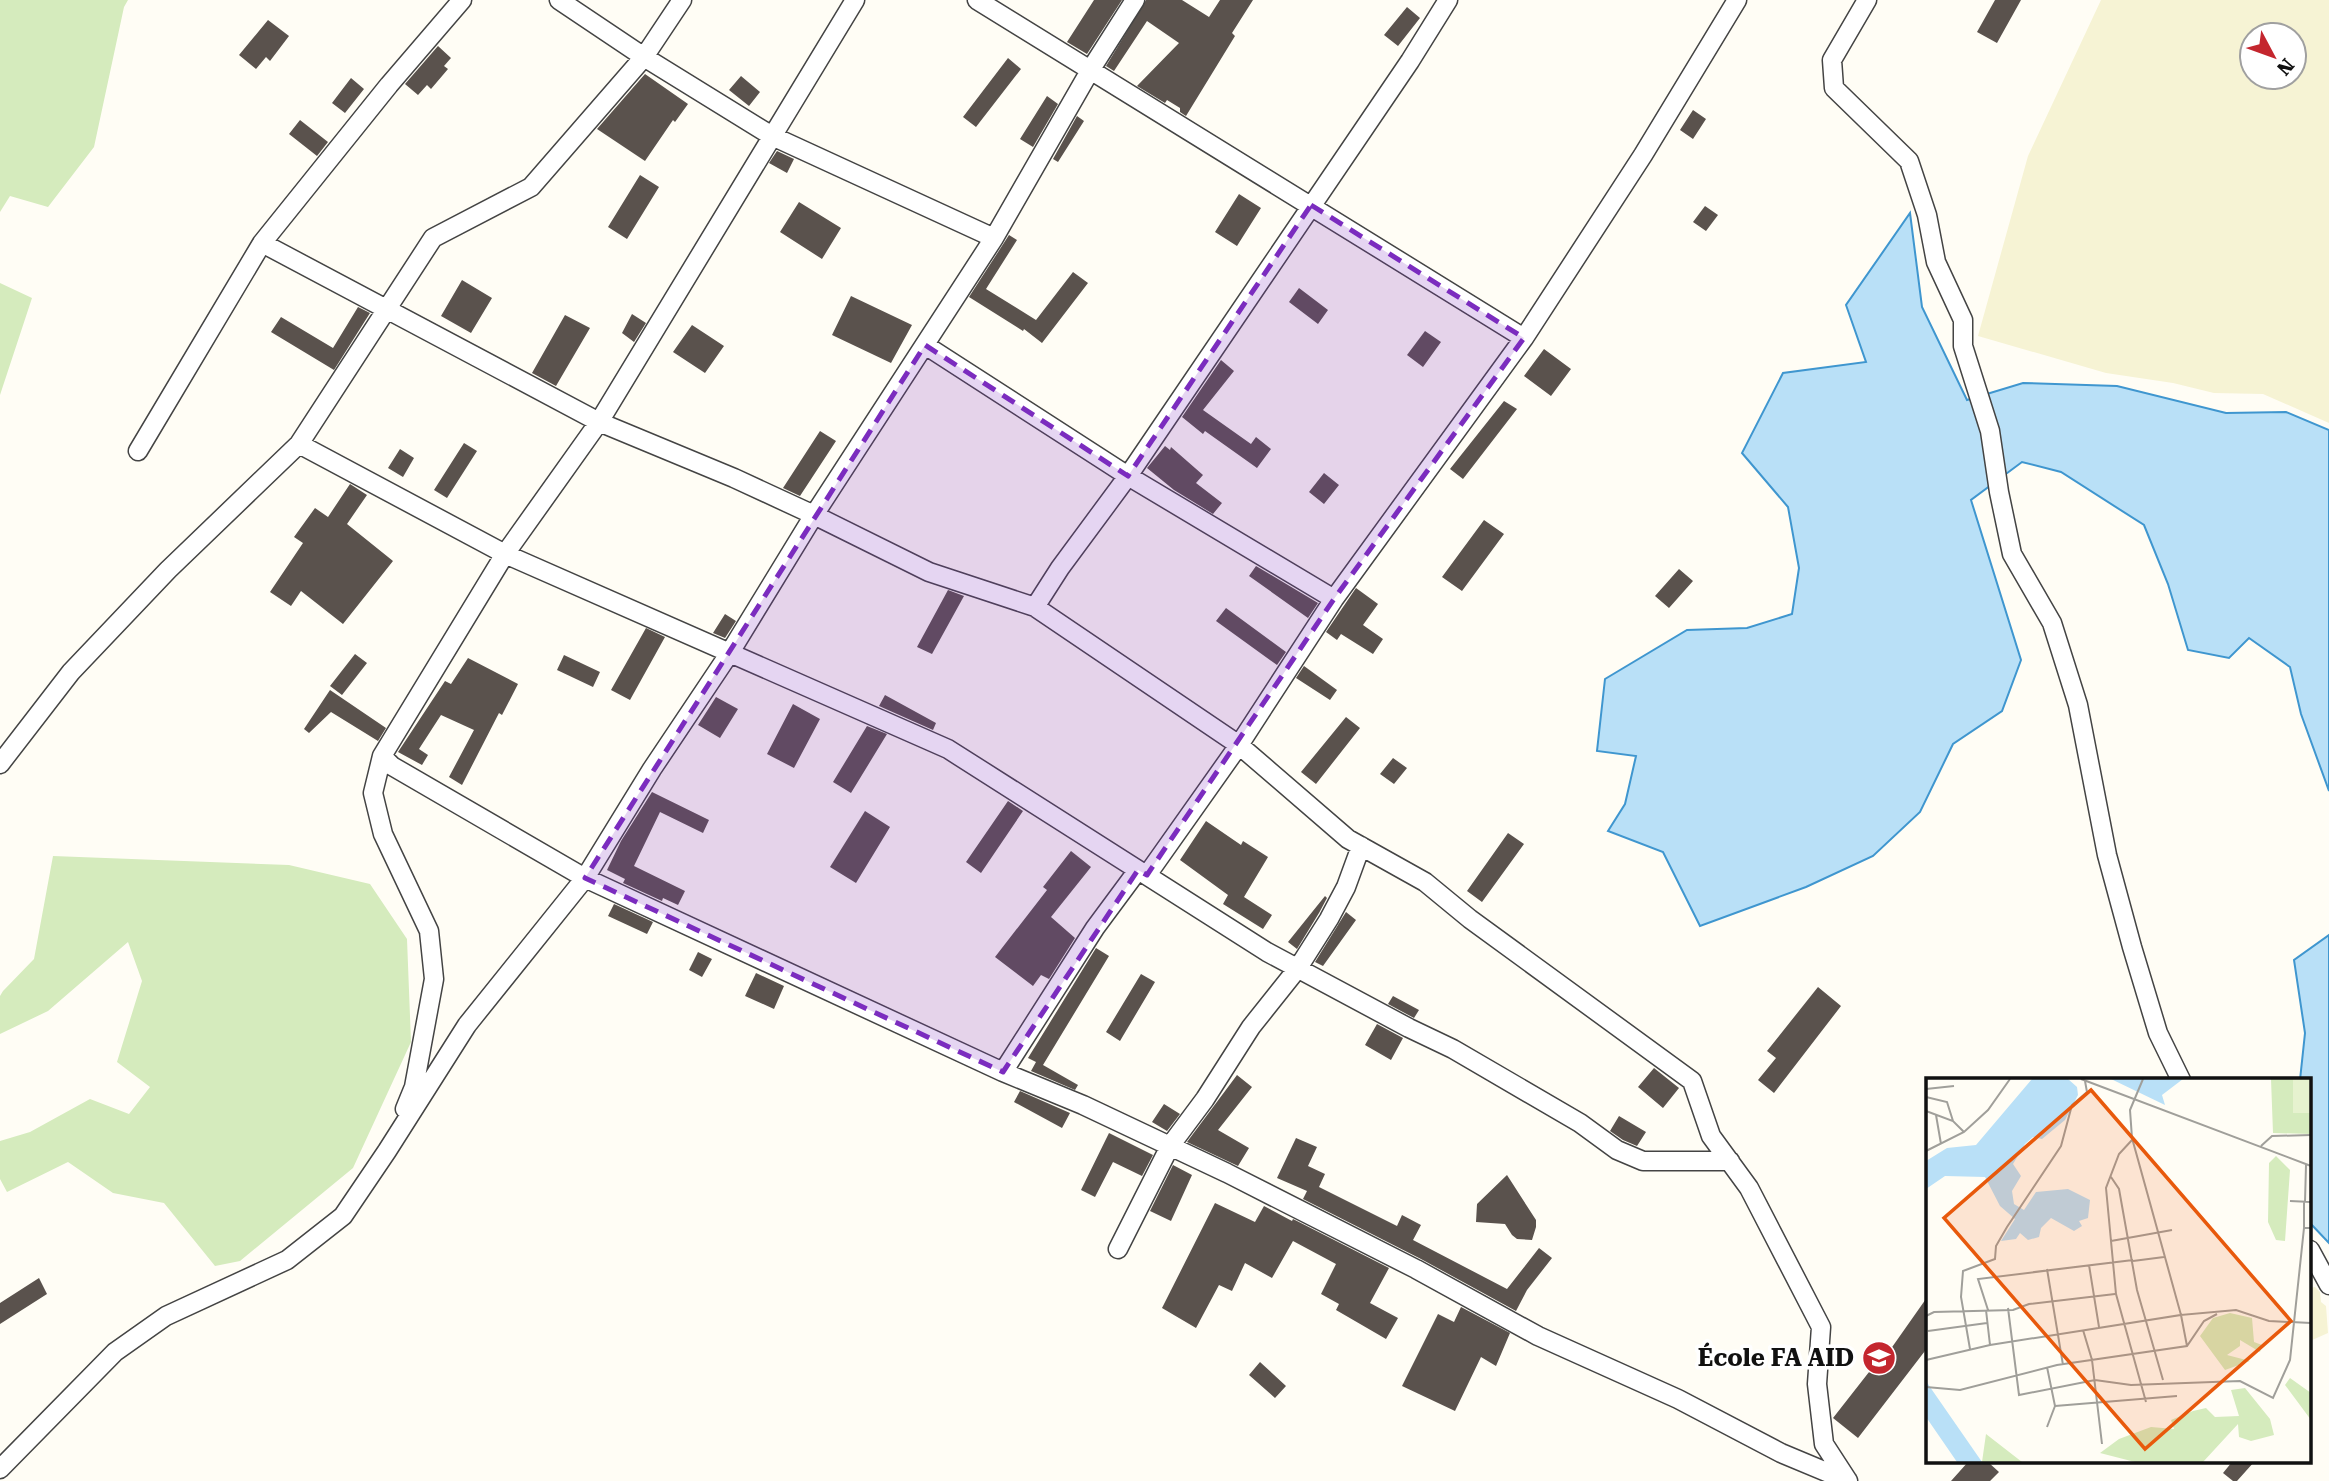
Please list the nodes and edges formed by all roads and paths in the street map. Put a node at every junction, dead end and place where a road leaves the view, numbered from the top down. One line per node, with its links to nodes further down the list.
1 (463, 0): 15 (street)
2 (559, 0): 10 (street)
3 (682, 0): 10 (street)
4 (855, 0): 12 (street)
5 (977, 0): 11 (street)
6 (1135, 0): 11 (street)
7 (1448, 0): 13 (street)
8 (1737, 0): 17 (street)
9 (1867, 0): 36 (street)
10 (644, 57): 12 (street); 16 (street)
11 (1091, 69): 13 (street); 14 (street)
12 (772, 136): 14 (street); 19 (street)
13 (1311, 205): 17 (street); 22 (street)
14 (994, 238): 18 (street)
15 (262, 243): 16 (street); 21 (street)
16 (387, 308): 19 (street); 20 (street)
17 (1524, 338): 25 (street)
18 (925, 345): 22 (street); 23 (street)
19 (599, 422): 23 (street); 24 (street)
20 (299, 444): 24 (street); 30 (street)
21 (138, 451)
22 (1128, 476): 25 (street); 26 (street)
23 (814, 515): 26 (street); 27 (street)
24 (505, 554): 27 (street); 29 (street)
25 (1334, 599): 28 (street)
26 (1035, 607): 28 (street)
27 (729, 654): 32 (street); 33 (street)
28 (1239, 745): 31 (street); 32 (street)
29 (382, 755): 33 (street); 38 (street)
30 (0, 764)
31 (1361, 846): 34 (street); 39 (street)
32 (1143, 873): 34 (street); 35 (street)
33 (585, 878): 35 (street); 38 (street)
34 (1298, 968): 37 (street); 39 (street)
35 (1003, 1072): 37 (street)
36 (2180, 1078)
37 (1170, 1146): 40 (street); 44 (street)
38 (387, 1151): 43 (street)
39 (1730, 1161): 44 (street)
40 (1118, 1249)
41 (2312, 1254): 42 (street)
42 (2329, 1285)
43 (0, 1469)
44 (1848, 1481)

